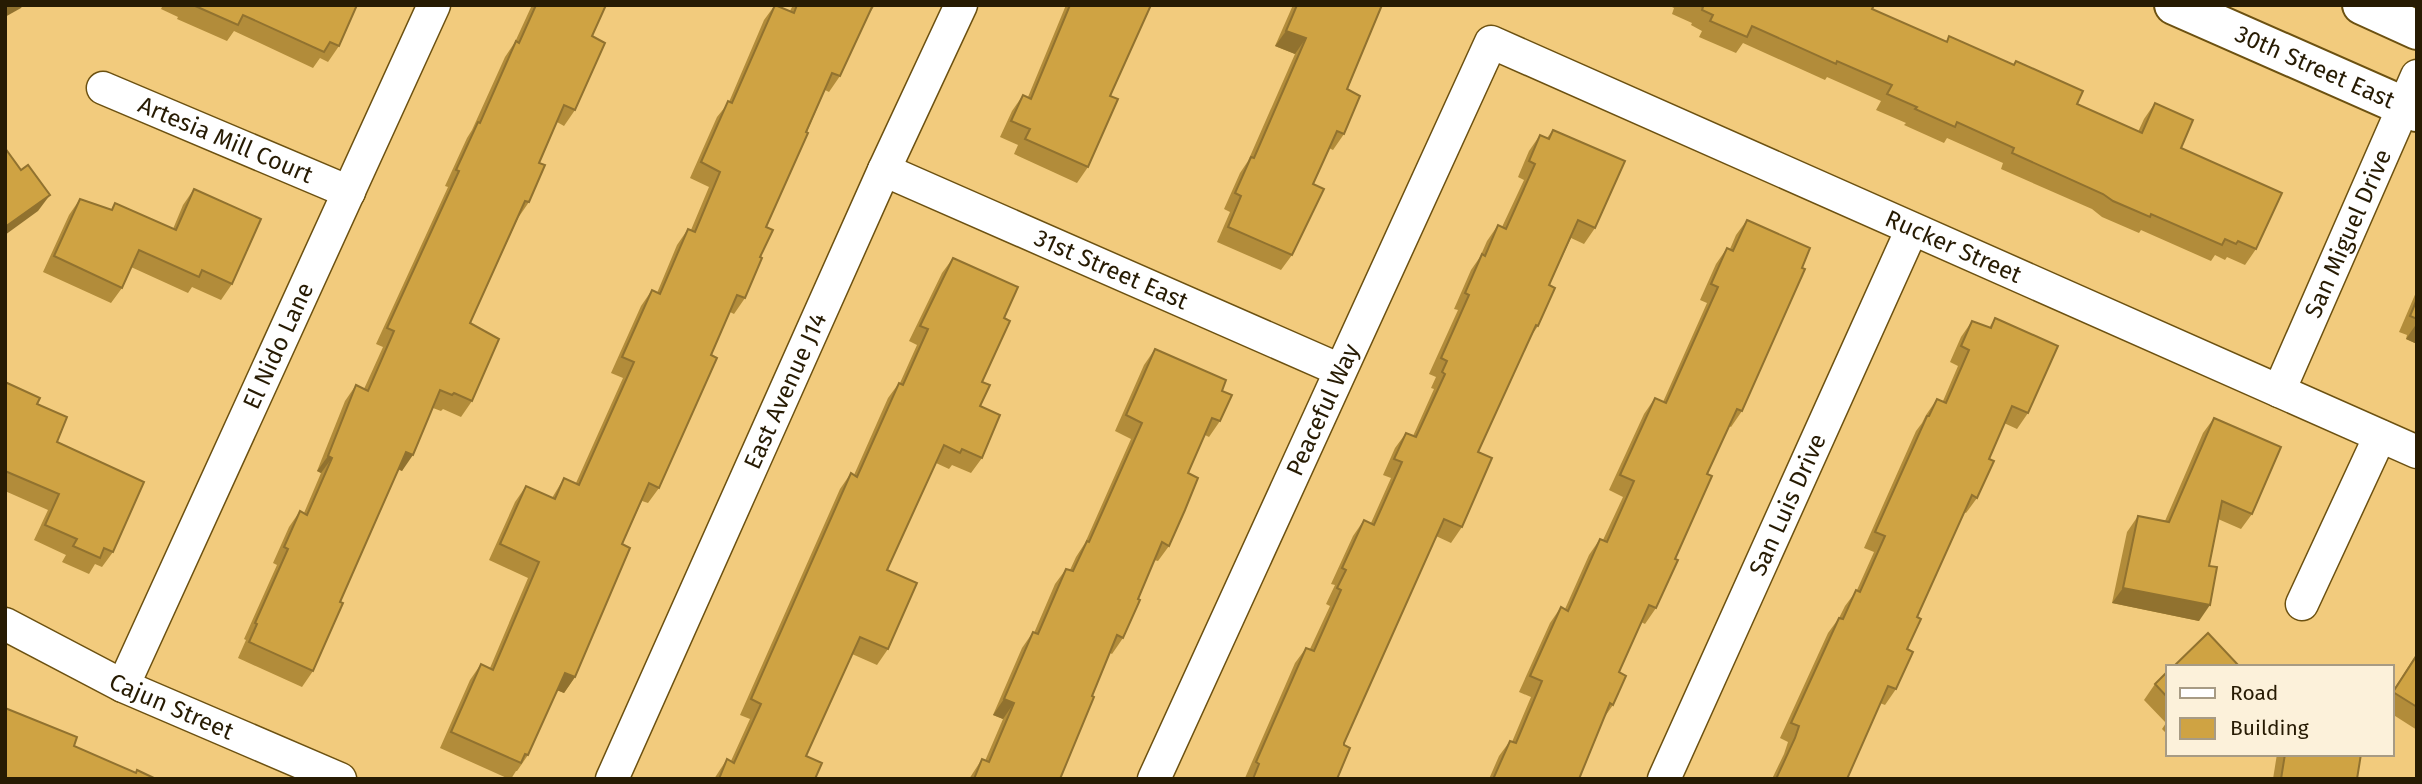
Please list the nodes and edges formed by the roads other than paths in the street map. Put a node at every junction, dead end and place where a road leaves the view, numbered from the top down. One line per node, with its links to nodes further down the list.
1 (434, 5): 10 (street, El Nido Lane)
2 (961, 5): 9 (street, East Avenue J14)
3 (2174, 5): 8 (main road, 30th Street East)
4 (2362, 5): 5 (main road)
5 (2417, 30)
6 (1491, 42): 11 (street, Rucker Street); 12 (street, Peaceful Way)
7 (103, 88): 10 (street, Artesia Mill Court)
8 (2412, 98): 13 (street, San Miguel Drive)
9 (884, 170): 12 (street, 31st Street East); 20 (street, East Avenue J14)
10 (349, 192): 18 (street, El Nido Lane)
11 (1912, 229): 13 (street, Rucker Street); 22 (street, San Luis Drive)
12 (1339, 370): 21 (street, Peaceful Way)
13 (2278, 391): 14 (street, Rucker Street)
14 (2380, 436): 15 (street, Rucker Street); 16 (street)
15 (2417, 452)
16 (2302, 604)
17 (5, 624): 18 (street, Cajun Street)
18 (123, 686): 19 (street, Cajun Street)
19 (340, 779)
20 (612, 779)
21 (1154, 779)
22 (1664, 779)

